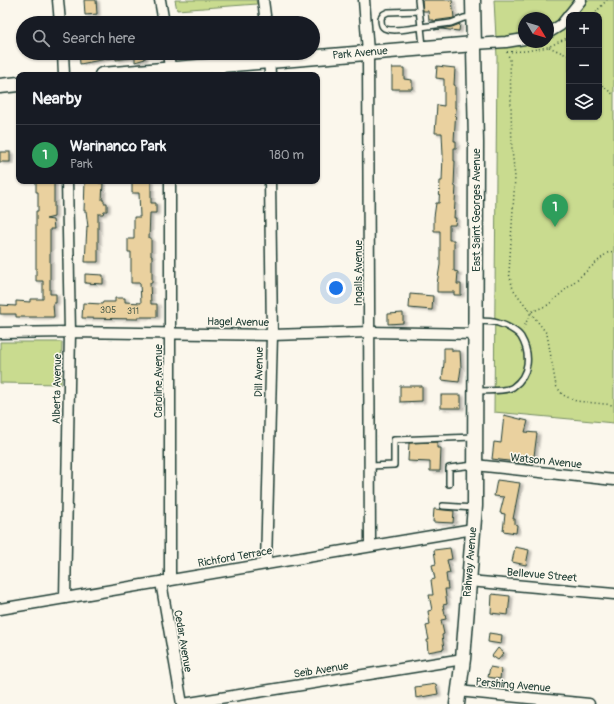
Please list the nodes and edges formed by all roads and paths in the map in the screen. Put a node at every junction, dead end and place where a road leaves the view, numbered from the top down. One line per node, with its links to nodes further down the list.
1 (58, 0): 12 (street)
2 (160, 0): 13 (street)
3 (263, 0): 14 (street)
4 (364, 0): 27 (street, Ingalls Avenue)
5 (418, 0): 9 (lane)
6 (473, 0): 15 (main road, East Saint Georges Avenue)
7 (581, 0): 10 (street)
8 (607, 0): 11 (path)
9 (419, 11): 17 (lane); 17 (lane)
10 (571, 12)
11 (596, 12)
12 (59, 16)
13 (163, 16)
14 (265, 16)
15 (473, 17): 17 (lane); 21 (main road, East Saint Georges Avenue)
16 (566, 19): 18 (street)
17 (421, 27): 23 (lane)
18 (554, 29)
19 (566, 38): 22 (path)
20 (518, 42): 24 (street)
21 (474, 44): 23 (main road, Park Avenue); 24 (street); 46 (main road, East Saint Georges Avenue)
22 (554, 44)
23 (424, 47): 27 (main road, Park Avenue)
24 (506, 47): 25 (path); 45 (path)
25 (542, 48)
26 (550, 48): 29 (path)
27 (368, 52): 28 (main road, Park Avenue); 48 (street, Ingalls Avenue)
28 (320, 54)
29 (566, 55)
30 (63, 60): 34 (street)
31 (169, 60): 35 (street)
32 (249, 60): 35 (main road, Park Avenue)
33 (269, 60): 36 (street)
34 (64, 72)
35 (170, 72)
36 (270, 72)
37 (16, 84): 39 (main road)
38 (600, 84): 40 (path)
39 (0, 86)
40 (614, 95)
41 (66, 184): 47 (street, Alberta Avenue)
42 (170, 184): 50 (street, Caroline Avenue)
43 (270, 184): 51 (street, Dill Avenue)
44 (614, 251): 45 (path)
45 (531, 312): 52 (path); 54 (path)
46 (476, 328): 48 (street, Hagel Avenue); 52 (lane); 53 (main road, East Saint Georges Avenue)
47 (70, 332): 49 (street, Hagel Avenue); 50 (street, Hagel Avenue); 69 (street, Alberta Avenue)
48 (370, 332): 51 (street, Hagel Avenue); 58 (street, Ingalls Avenue)
49 (0, 333)
50 (170, 333): 51 (street, Hagel Avenue); 66 (street, Caroline Avenue)
51 (272, 335): 65 (street, Dill Avenue)
52 (521, 336): 53 (lane)
53 (475, 391): 55 (main road, East Saint Georges Avenue)
54 (614, 405)
55 (476, 420): 56 (main road, Rahway Avenue)
56 (475, 437): 57 (main road, Rahway Avenue); 58 (lane)
57 (475, 465): 59 (street, Watson Avenue); 60 (lane); 62 (main road, Rahway Avenue)
58 (370, 466): 64 (street, Ingalls Avenue)
59 (614, 480)
60 (449, 484)
61 (443, 506): 62 (lane)
62 (475, 508): 63 (main road, Rahway Avenue)
63 (473, 529): 64 (street, Richford Terrace); 67 (main road, Rahway Avenue)
64 (370, 546): 65 (street, Richford Terrace)
65 (266, 564): 66 (street, Richford Terrace)
66 (165, 581): 69 (street, Richford Terrace); 73 (street, Cedar Avenue)
67 (469, 581): 68 (street, Bellevue Street); 71 (main road, Rahway Avenue)
68 (614, 594)
69 (65, 598): 70 (street, Richford Terrace)
70 (0, 609)
71 (463, 659): 72 (main road, Rahway Avenue); 73 (street, Seib Avenue)
72 (458, 698): 74 (street, Pershing Avenue)
73 (182, 704)
74 (589, 704)

